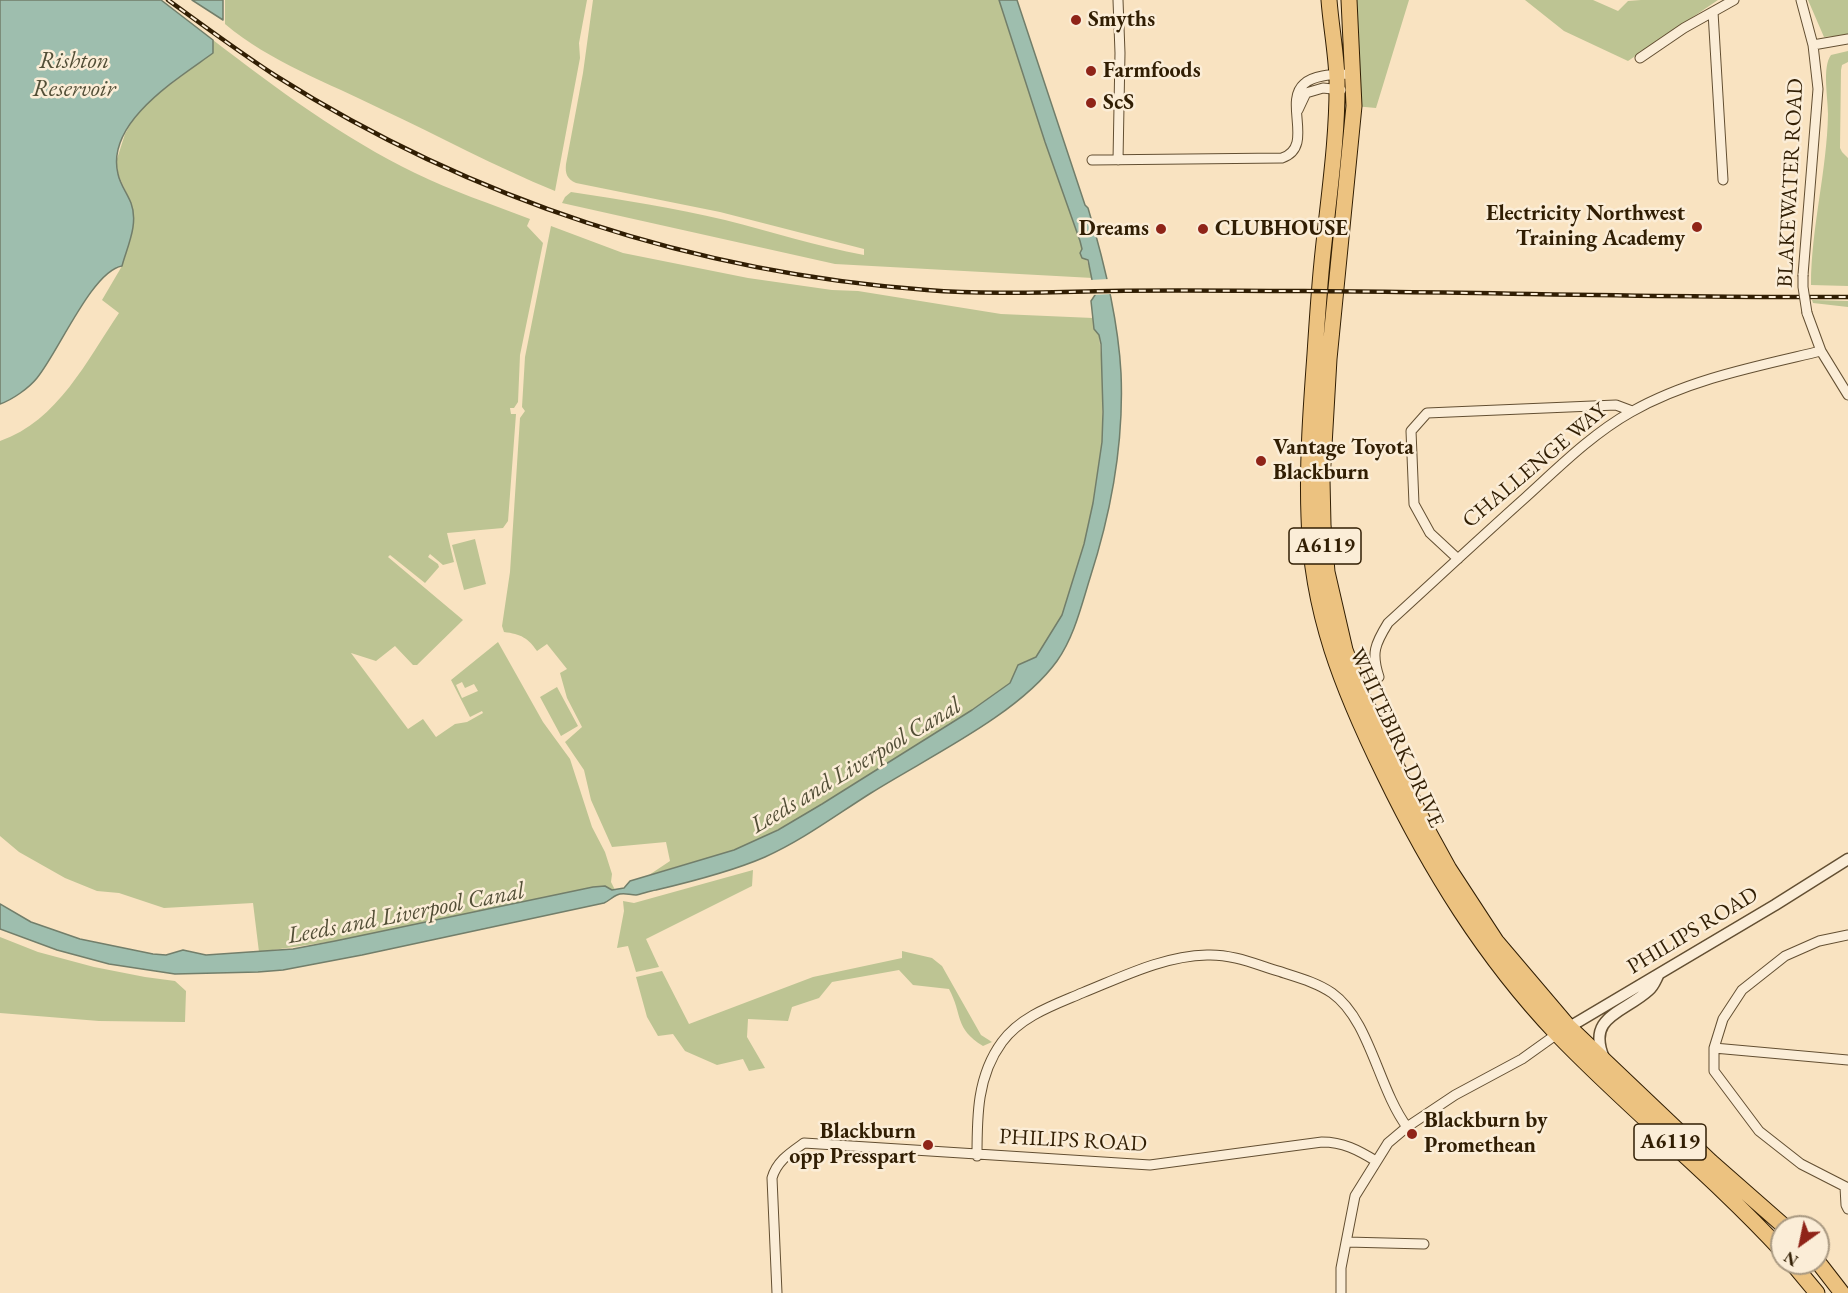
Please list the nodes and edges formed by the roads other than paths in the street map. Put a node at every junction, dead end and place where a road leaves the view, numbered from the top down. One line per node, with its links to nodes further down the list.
1 (1118, 0): 15 (street)
2 (1329, 0): 11 (highway, WHITEBIRK DRIVE / A6119)
3 (1349, 0): 10 (highway, WHITEBIRK DRIVE / A6119)
4 (1734, 0): 6 (street)
5 (1801, 0): 8 (street, BLAKEWATER ROAD)
6 (1713, 12): 9 (street); 16 (street)
7 (1848, 39): 8 (street)
8 (1813, 45): 17 (street, BLAKEWATER ROAD, bridge)
9 (1640, 58)
10 (1354, 74): 11 (street); 12 (highway, WHITEBIRK DRIVE / A6119)
11 (1337, 82): 12 (street); 13 (street); 13 (street); 25 (highway, WHITEBIRK DRIVE / A6119)
12 (1354, 91): 25 (highway, WHITEBIRK DRIVE / A6119)
13 (1297, 112): 15 (street)
14 (1092, 160): 15 (street)
15 (1118, 160)
16 (1723, 180)
17 (1821, 351): 18 (street, BLAKEWATER ROAD); 19 (street, CHALLENGE WAY)
18 (1848, 395)
19 (1632, 411): 20 (street, CHALLENGE WAY); 20 (street)
20 (1458, 559): 21 (street, CHALLENGE WAY)
21 (1379, 677)
22 (1848, 859): 24 (street, PHILIPS ROAD)
23 (1848, 935): 26 (street)
24 (1659, 974): 25 (street, PHILIPS ROAD); 28 (street)
25 (1563, 1030): 28 (highway, WHITEBIRK DRIVE / A6119); 29 (street); 35 (highway, WHITEBIRK DRIVE / A6119)
26 (1714, 1048): 27 (street); 32 (street)
27 (1848, 1060)
28 (1606, 1062): 34 (highway, WHITEBIRK DRIVE / A6119)
29 (1407, 1126): 30 (street); 31 (street)
30 (977, 1156): 31 (street, PHILIPS ROAD); 40 (street, PHILIPS ROAD)
31 (1376, 1161): 36 (street)
32 (1846, 1188): 33 (street)
33 (1848, 1209)
34 (1771, 1215)
35 (1770, 1238)
36 (1347, 1242): 37 (street); 41 (street)
37 (1424, 1244)
38 (1802, 1275): 42 (highway)
39 (1828, 1275): 43 (highway)
40 (777, 1293)
41 (1341, 1293)
42 (1817, 1293)
43 (1842, 1293)

